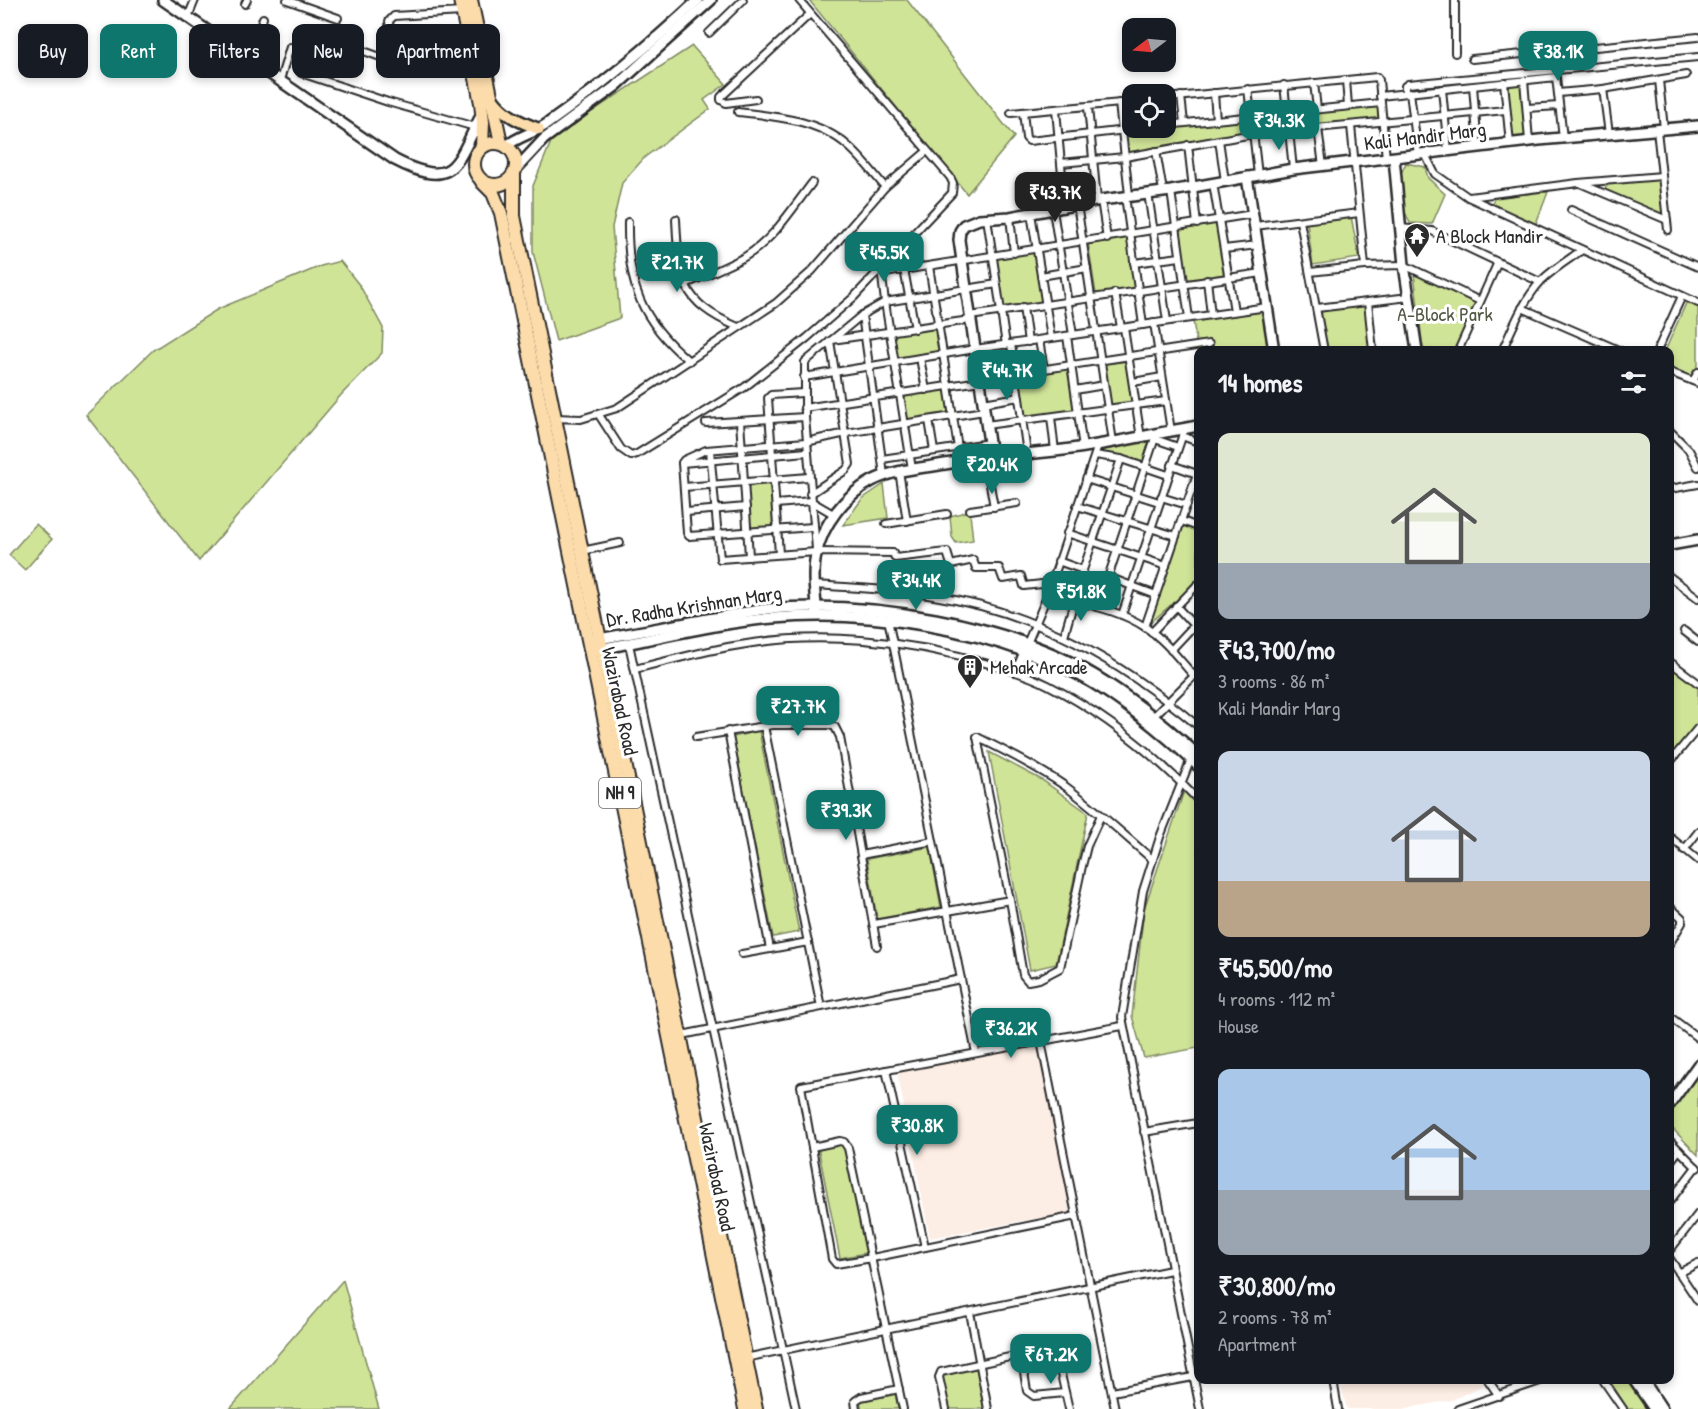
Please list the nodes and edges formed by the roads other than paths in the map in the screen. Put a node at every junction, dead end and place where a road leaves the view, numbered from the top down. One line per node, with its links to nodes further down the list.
1 (195, 0): 14 (street)
2 (287, 0): 12 (street)
3 (315, 0): 12 (street)
4 (471, 0): 44 (highway)
5 (698, 0): 20 (street)
6 (711, 0): 20 (street)
7 (743, 0): 19 (street)
8 (798, 0): 13 (street)
9 (1455, 0): 24 (street)
10 (165, 1): 14 (street)
11 (462, 6): 23 (street); 62 (highway)
12 (313, 9): 16 (street)
13 (810, 14): 47 (street); 92 (street)
14 (188, 17): 17 (street)
15 (263, 18): 18 (street)
16 (338, 18)
17 (198, 24)
18 (261, 24)
19 (709, 33)
20 (664, 37): 79 (street); 79 (street)
21 (1698, 38): 26 (street)
22 (290, 47): 30 (street)
23 (364, 51)
24 (1455, 53)
25 (1698, 57): 42 (street)
26 (1472, 59)
27 (1686, 75): 33 (street)
28 (277, 78): 30 (street)
29 (316, 78): 73 (street)
30 (280, 80): 73 (street)
31 (1346, 80): 35 (street); 48 (street); 52 (street)
32 (1524, 80): 34 (street); 43 (street); 54 (street)
33 (1659, 80): 40 (street); 75 (street)
34 (1504, 82): 37 (street); 57 (street)
35 (1314, 83): 36 (street); 55 (street)
36 (1284, 85): 38 (street); 60 (street)
37 (1473, 86): 39 (street); 63 (street)
38 (1248, 89): 41 (street); 64 (street)
39 (1442, 89): 42 (street); 65 (street)
40 (1603, 89): 43 (street); 81 (street)
41 (1214, 93): 45 (street); 66 (street)
42 (1408, 93): 48 (street); 67 (street)
43 (1558, 93): 51 (street)
44 (490, 96): 79 (main road); 88 (highway)
45 (1181, 96): 46 (street); 68 (street)
46 (1176, 97)
47 (756, 99)
48 (1381, 99): 52 (street); 69 (street)
49 (1119, 103): 50 (street); 53 (street); 76 (street)
50 (1122, 103)
51 (1559, 105): 54 (street); 84 (street)
52 (1348, 106): 55 (street)
53 (1088, 107): 56 (street); 78 (street)
54 (1527, 108): 86 (street)
55 (1317, 109): 60 (street)
56 (1056, 110): 59 (street); 82 (street)
57 (1506, 110): 63 (street); 87 (street)
58 (738, 112): 113 (street)
59 (1023, 112): 61 (street); 82 (street)
60 (1287, 112): 64 (street)
61 (1011, 113)
62 (482, 114): 73 (street); 90 (highway)
63 (1475, 114): 65 (street); 91 (street)
64 (1251, 116): 66 (street); 80 (street)
65 (1445, 117): 67 (street); 94 (street)
66 (1216, 120): 68 (street)
67 (1414, 120): 69 (street); 95 (street)
68 (1184, 123): 70 (street)
69 (1383, 123): 71 (street); 97 (street)
70 (1176, 124)
71 (1351, 126): 74 (street); 99 (street)
72 (1698, 126): 75 (street, Kali Mandir Marg)
73 (475, 127)
74 (1318, 128): 77 (street); 101 (street)
75 (1660, 129): 81 (street, Kali Mandir Marg); 105 (street)
76 (1122, 130): 78 (street)
77 (1288, 131): 80 (street); 102 (street)
78 (1090, 133): 82 (street); 98 (street)
79 (541, 134): 88 (street); 103 (street)
80 (1253, 134): 85 (street); 104 (street)
81 (1609, 134): 84 (street, Kali Mandir Marg)
82 (1059, 137): 100 (street)
83 (1123, 138): 96 (street)
84 (1563, 138): 86 (street, Kali Mandir Marg)
85 (1219, 140): 89 (street); 107 (street)
86 (1529, 141): 87 (street, Kali Mandir Marg)
87 (1510, 144): 91 (street, Kali Mandir Marg)
88 (503, 145): 90 (highway); 103 (highway)
89 (1188, 146): 93 (street); 112 (street)
90 (482, 147): 108 (highway)
91 (1478, 148): 94 (street, Kali Mandir Marg)
92 (927, 151): 113 (street); 257 (street)
93 (1156, 151): 96 (street); 114 (street)
94 (1448, 151): 95 (street, Kali Mandir Marg)
95 (1421, 154): 97 (street, Kali Mandir Marg); 117 (street)
96 (1125, 157): 98 (street); 116 (street)
97 (1390, 158): 99 (street, Kali Mandir Marg); 136 (street)
98 (1093, 160): 100 (street); 118 (street)
99 (1354, 162): 101 (street, Kali Mandir Marg); 124 (street)
100 (1061, 163): 120 (street)
101 (1323, 166): 102 (street, Kali Mandir Marg)
102 (1293, 169): 104 (street, Kali Mandir Marg)
103 (515, 172): 108 (highway); 261 (highway, Wazirabad Road / NH 9)
104 (1258, 175): 106 (street, Kali Mandir Marg)
105 (1662, 176): 111 (street); 130 (street)
106 (1247, 177): 107 (street, Kali Mandir Marg); 125 (street)
107 (1225, 181): 110 (street, Kali Mandir Marg)
108 (482, 182): 383 (highway, Wazirabad Road / NH 9)
109 (812, 183): 167 (street)
110 (1213, 183): 112 (street, Kali Mandir Marg); 129 (street)
111 (1578, 183): 117 (street); 130 (street)
112 (1193, 186): 114 (street, Kali Mandir Marg); 133 (street)
113 (885, 187): 199 (street)
114 (1167, 191): 115 (street, Kali Mandir Marg); 135 (street)
115 (1148, 193): 116 (street, Kali Mandir Marg); 138 (street)
116 (1127, 196): 118 (street, Kali Mandir Marg); 139 (street)
117 (1468, 197): 146 (street)
118 (1099, 200): 119 (street, Kali Mandir Marg); 140 (street)
119 (1077, 204): 120 (street, Kali Mandir Marg); 141 (street)
120 (1065, 207): 121 (street, Kali Mandir Marg)
121 (1053, 210): 123 (street, Kali Mandir Marg); 143 (street)
122 (1571, 210): 157 (street)
123 (1031, 213): 126 (street, Kali Mandir Marg); 144 (street)
124 (1359, 213): 131 (street); 156 (street)
125 (1253, 214): 129 (street); 134 (street)
126 (1010, 217): 127 (street, Kali Mandir Marg); 147 (street)
127 (987, 218): 148 (street); 150 (street, Kali Mandir Marg)
128 (676, 219): 167 (street)
129 (1220, 220): 133 (street); 145 (street)
130 (1667, 220): 137 (street)
131 (1300, 221): 134 (street); 161 (street)
132 (628, 222): 228 (street)
133 (1197, 224): 135 (street)
134 (1255, 226): 142 (street)
135 (1175, 227): 138 (street); 149 (street)
136 (1400, 228): 152 (street); 154 (street)
137 (1668, 230)
138 (1153, 231): 139 (street); 151 (street)
139 (1130, 235): 140 (street); 153 (street)
140 (1107, 239): 141 (street)
141 (1083, 243): 143 (street); 158 (street)
142 (1258, 245): 145 (street); 162 (street)
143 (1060, 246): 144 (street); 160 (street)
144 (1037, 249): 147 (street); 163 (street)
145 (1224, 249): 164 (street)
146 (1582, 250): 166 (street); 175 (street)
147 (1014, 253): 148 (street)
148 (993, 256): 150 (street); 168 (street)
149 (1180, 257): 151 (street); 169 (street)
150 (962, 260): 155 (street); 171 (street, Kali Mandir Marg)
151 (1158, 260): 153 (street); 170 (street)
152 (1498, 262): 166 (street); 180 (street)
153 (1134, 263): 172 (street)
154 (1404, 265): 156 (street); 177 (street); 180 (street)
155 (929, 266): 159 (street); 174 (street)
156 (1365, 266): 161 (street)
157 (1698, 267)
158 (1087, 268): 160 (street); 176 (street)
159 (904, 269): 178 (street); 181 (street)
160 (1064, 272): 163 (street); 179 (street)
161 (1310, 272): 187 (street)
162 (1262, 273): 164 (street); 186 (street)
163 (1041, 276): 184 (street)
164 (1229, 278): 165 (street); 190 (street)
165 (1207, 280): 169 (street); 192 (street)
166 (1540, 282): 188 (street)
167 (686, 284): 199 (street)
168 (997, 284): 171 (street); 189 (street)
169 (1184, 284): 170 (street); 194 (street)
170 (1161, 287): 172 (street); 195 (street)
171 (966, 288): 174 (street); 193 (street, Kali Mandir Marg)
172 (1138, 290): 173 (street); 198 (street)
173 (1116, 293): 176 (street); 200 (street)
174 (934, 294): 178 (street); 197 (street)
175 (1682, 296): 183 (street); 221 (street)
176 (1091, 297): 179 (street); 203 (street)
177 (1408, 297): 182 (street); 217 (street)
178 (909, 298): 181 (street); 201 (street)
179 (1068, 300): 184 (street); 205 (street)
180 (1480, 301): 218 (street)
181 (885, 302): 191 (street); 202 (street)
182 (1368, 302): 187 (street); 216 (street)
183 (1698, 303)
184 (1046, 304): 185 (street); 206 (street)
185 (1023, 307): 189 (street); 209 (street)
186 (1267, 307): 190 (street); 214 (street)
187 (1317, 308): 215 (street)
188 (1522, 308): 219 (street); 220 (street)
189 (1000, 311): 193 (street); 211 (street)
190 (1234, 311): 192 (street)
191 (862, 315): 204 (street); 207 (street)
192 (1211, 315): 194 (street)
193 (970, 318): 197 (street); 222 (street, Kali Mandir Marg)
194 (1189, 318): 195 (street)
195 (1167, 321): 196 (street)
196 (1154, 323): 198 (street); 223 (street)
197 (940, 325): 201 (street); 224 (street)
198 (1143, 325): 200 (street)
199 (738, 327): 228 (street)
200 (1123, 328): 203 (street); 225 (street)
201 (915, 329): 202 (street)
202 (891, 332): 204 (street); 229 (street)
203 (1096, 332): 205 (street); 227 (street)
204 (864, 336): 207 (street); 231 (street)
205 (1070, 336): 206 (street); 230 (street)
206 (1051, 338): 208 (street)
207 (831, 340): 233 (street); 237 (street)
208 (1039, 340): 209 (street); 232 (street)
209 (1028, 342): 211 (street)
210 (1209, 344): 213 (street)
211 (1008, 345): 222 (street); 235 (street)
212 (1194, 346): 223 (street)
213 (1196, 346)
214 (1273, 346)
215 (1323, 346)
216 (1372, 346)
217 (1416, 346)
218 (1460, 346)
219 (1504, 346)
220 (1609, 346)
221 (1659, 346)
222 (975, 350): 224 (street); 239 (street, Kali Mandir Marg)
223 (1158, 352): 225 (street); 238 (street)
224 (944, 354): 226 (street); 243 (street)
225 (1129, 356): 227 (street); 240 (street)
226 (920, 358): 229 (street); 244 (street)
227 (1101, 360): 230 (street); 242 (street)
228 (689, 361): 257 (street)
229 (895, 362): 231 (street); 247 (street)
230 (1072, 365): 232 (street); 245 (street)
231 (869, 366): 233 (street); 249 (street)
232 (1044, 369): 235 (street)
233 (836, 371): 237 (street); 251 (street)
234 (1698, 372): 241 (street)
235 (1015, 373): 239 (street); 248 (street)
236 (1674, 374): 241 (street)
237 (804, 377): 246 (street)
238 (1162, 377): 240 (street); 250 (street)
239 (979, 380): 243 (street); 253 (street, Kali Mandir Marg)
240 (1133, 382): 252 (street)
241 (1696, 382)
242 (1104, 385): 245 (street); 255 (street)
243 (949, 386): 244 (street); 258 (street)
244 (926, 390): 247 (street)
245 (1075, 390): 256 (street)
246 (804, 393): 254 (street); 262 (street)
247 (900, 394): 249 (street); 267 (street)
248 (1019, 397): 253 (street); 265 (street)
249 (873, 398): 251 (street); 269 (street)
250 (1166, 401): 252 (street); 271 (street)
251 (841, 403): 254 (street); 273 (street)
252 (1136, 405): 255 (street); 276 (street)
253 (983, 407): 258 (street); 268 (street, Kali Mandir Marg)
254 (804, 408): 259 (street)
255 (1108, 409): 256 (street); 279 (street)
256 (1079, 413): 260 (street); 285 (street)
257 (599, 415): 261 (street)
258 (953, 416): 263 (street); 283 (street)
259 (805, 417): 262 (street); 278 (street)
260 (1051, 417): 265 (street); 289 (street)
261 (555, 418): 350 (highway, Wazirabad Road / NH 9)
262 (770, 419): 264 (street); 281 (street)
263 (929, 420): 267 (street); 288 (street)
264 (740, 421): 266 (street); 282 (street)
265 (1022, 421): 268 (street); 291 (street)
266 (706, 423)
267 (905, 423): 269 (street); 293 (street)
268 (986, 425): 280 (street, Kali Mandir Marg)
269 (878, 428): 273 (street); 296 (street)
270 (1194, 428): 272 (street)
271 (1172, 431): 272 (street); 275 (street)
272 (1183, 432): 277 (street); 284 (street)
273 (846, 433): 278 (street); 319 (street)
274 (1674, 435): 302 (street)
275 (1155, 437): 276 (street); 284 (street); 301 (street)
276 (1141, 438): 279 (street)
277 (1194, 439)
278 (806, 442): 281 (street); 290 (street)
279 (1113, 442): 287 (street)
280 (989, 443): 283 (street); 294 (street, Kali Mandir Marg)
281 (772, 445): 282 (street); 292 (street)
282 (742, 447): 286 (street); 295 (street)
283 (958, 447): 288 (street)
284 (1178, 447): 300 (street)
285 (1083, 448): 287 (street); 289 (street)
286 (710, 450): 298 (street); 299 (street)
287 (1096, 450): 297 (street); 309 (street)
288 (934, 451): 293 (street)
289 (1055, 451): 291 (street)
290 (807, 452): 292 (street); 308 (street)
291 (1027, 453): 294 (street)
292 (772, 455): 295 (street); 310 (street)
293 (909, 455): 296 (street); 303 (street)
294 (988, 457): 303 (street); 326 (street)
295 (742, 458): 298 (street); 311 (street)
296 (882, 459): 306 (street)
297 (1121, 459): 301 (street); 315 (street)
298 (711, 460): 299 (street); 313 (street)
299 (682, 463): 314 (street)
300 (1172, 465): 305 (street); 307 (street)
301 (1145, 467): 307 (street); 318 (street)
302 (1698, 467)
303 (912, 469): 304 (street)
304 (899, 471): 306 (street); 333 (street)
305 (1194, 471)
306 (884, 475): 330 (street)
307 (1168, 475): 320 (street)
308 (809, 477): 310 (street); 319 (street)
309 (1086, 479): 315 (street); 324 (street)
310 (774, 480): 311 (street); 322 (street)
311 (744, 482): 313 (street); 325 (street)
312 (1698, 484): 316 (street)
313 (713, 485): 314 (street); 327 (street)
314 (684, 487): 329 (street)
315 (1112, 487): 318 (street); 332 (street)
316 (1674, 488)
317 (1194, 492): 323 (street)
318 (1136, 495): 320 (street); 334 (street)
319 (811, 497): 322 (street); 330 (street); 338 (street)
320 (1160, 500): 323 (street); 339 (street)
321 (1017, 503): 326 (street)
322 (776, 504): 340 (street)
323 (1187, 505): 335 (street)
324 (1077, 506): 332 (street); 342 (street)
325 (746, 507): 327 (street); 341 (street)
326 (994, 507): 328 (street)
327 (715, 509): 329 (street); 343 (street)
328 (970, 510)
329 (686, 512): 343 (street)
330 (835, 514): 351 (street)
331 (947, 514): 333 (street)
332 (1102, 514): 334 (street); 346 (street)
333 (908, 521): 336 (street)
334 (1126, 521): 339 (street); 349 (street)
335 (1182, 521): 337 (street); 344 (street)
336 (886, 524)
337 (1194, 526)
338 (813, 527): 340 (street); 351 (street)
339 (1150, 529): 344 (street); 354 (street)
340 (778, 530): 341 (street); 352 (street)
341 (748, 532): 343 (street); 353 (street)
342 (1067, 533): 346 (street); 355 (street)
343 (717, 534): 353 (street)
344 (1176, 536): 356 (street)
345 (1698, 540): 348 (street)
346 (1093, 542): 349 (street); 357 (street)
347 (620, 543): 350 (street)
348 (1674, 544)
349 (1117, 550): 354 (street); 358 (street)
350 (582, 551): 383 (highway, Wazirabad Road / NH 9)
351 (816, 552): 352 (street); 360 (street); 361 (street)
352 (779, 554): 353 (street)
353 (750, 556)
354 (1141, 558): 356 (street); 362 (street)
355 (1058, 561): 357 (street); 360 (street)
356 (1166, 566): 365 (street)
357 (1083, 570): 367 (street)
358 (1108, 577): 362 (street); 369 (street)
359 (1674, 580): 366 (street)
360 (1051, 583): 364 (street)
361 (815, 585): 370 (street); 374 (street)
362 (1132, 585): 365 (street); 371 (street)
363 (1194, 588): 368 (street)
364 (1048, 594): 367 (street); 374 (street)
365 (1156, 595): 375 (street)
366 (1698, 598)
367 (1074, 602): 369 (street); 379 (street)
368 (1176, 606): 373 (street); 378 (street)
369 (1098, 607): 371 (street)
370 (816, 612): 372 (street, Dr. Radha Krishnan Marg); 382 (street); 383 (street, Dr. Radha Krishnan Marg)
371 (1122, 615): 375 (street)
372 (888, 616): 381 (street); 384 (street, Dr. Radha Krishnan Marg)
373 (1194, 622)
374 (1037, 624): 379 (street); 384 (street)
375 (1145, 627): 378 (street)
376 (1194, 628): 385 (street)
377 (1684, 631): 380 (street)
378 (1152, 632): 385 (street)
379 (1064, 636): 392 (street)
380 (1698, 642)
381 (893, 643): 387 (street); 388 (street); 406 (street)
382 (629, 644): 383 (street); 387 (street)
383 (595, 645): 426 (highway, Wazirabad Road / NH 9); 456 (highway, Wazirabad Road / NH 9)
384 (1026, 648): 388 (street); 393 (street, Dr. Radha Krishnan Marg)
385 (1171, 650): 389 (street)
386 (1674, 665): 391 (street)
387 (635, 669): 425 (street)
388 (1015, 672): 402 (street)
389 (1194, 672)
390 (1194, 676): 392 (street)
391 (1698, 683)
392 (1169, 701): 393 (street); 394 (street)
393 (1151, 721): 399 (street, Dr. Radha Krishnan Marg)
394 (1194, 723)
395 (764, 726): 397 (street); 409 (street); 417 (street)
396 (1698, 728): 400 (street)
397 (728, 731): 398 (street); 419 (street)
398 (696, 737)
399 (1194, 756)
400 (1674, 757)
401 (1194, 759): 402 (street)
402 (1181, 782): 403 (street); 411 (street)
403 (1194, 796)
404 (1101, 815): 411 (street); 412 (street); 412 (street)
405 (1698, 832): 408 (street)
406 (933, 841): 409 (street); 413 (street)
407 (1674, 841): 408 (street)
408 (1684, 850): 410 (street)
409 (861, 855): 415 (street)
410 (1698, 860)
411 (1153, 861): 424 (street)
412 (1010, 900): 413 (street)
413 (947, 910): 415 (street); 421 (street)
414 (1674, 911): 416 (street)
415 (873, 924): 418 (street)
416 (1674, 937)
417 (808, 942): 419 (street); 422 (street)
418 (877, 946)
419 (770, 949): 420 (street)
420 (742, 954)
421 (961, 979): 422 (street); 429 (street)
422 (821, 1007): 425 (street)
423 (1674, 1020): 427 (street)
424 (1122, 1026): 428 (street); 434 (street)
425 (713, 1029): 426 (street); 454 (street)
426 (682, 1035): 456 (highway, Wazirabad Road / NH 9)
427 (1698, 1038)
428 (1041, 1041): 429 (street); 442 (street)
429 (976, 1053): 431 (street)
430 (1698, 1065): 432 (street)
431 (886, 1070): 436 (street); 444 (street)
432 (1674, 1098)
433 (1194, 1124): 434 (street)
434 (1144, 1132): 448 (street)
435 (1674, 1145): 437 (street)
436 (812, 1148): 445 (street); 445 (street)
437 (1679, 1150): 438 (street); 439 (street)
438 (1674, 1157)
439 (1697, 1168): 440 (street)
440 (1674, 1196)
441 (1698, 1214): 443 (street)
442 (1076, 1216): 444 (street); 450 (street)
443 (1674, 1245)
444 (925, 1247): 445 (street)
445 (872, 1258): 453 (street)
446 (1698, 1263): 449 (street)
447 (1674, 1265): 449 (street)
448 (1171, 1270): 450 (street); 458 (street)
449 (1679, 1272): 451 (street)
450 (1090, 1287): 452 (street); 468 (street)
451 (1698, 1301)
452 (970, 1312): 453 (street); 457 (street)
453 (886, 1329): 454 (street); 467 (street)
454 (783, 1351): 456 (street); 473 (street)
455 (1021, 1354): 457 (street); 469 (street); 469 (street)
456 (740, 1360): 471 (highway, Wazirabad Road / NH 9); 472 (highway, Wazirabad Road / NH 9)
457 (979, 1363): 476 (street); 477 (street)
458 (1193, 1377): 459 (street); 468 (street)
459 (1194, 1382)
460 (1195, 1384): 480 (street)
461 (1334, 1384): 481 (street)
462 (1491, 1384): 470 (street)
463 (1532, 1384): 470 (street)
464 (1606, 1384): 483 (street)
465 (1637, 1384): 484 (street)
466 (1645, 1384): 485 (street)
467 (898, 1389): 474 (street); 475 (street)
468 (1112, 1392): 479 (street)
469 (1065, 1393): 478 (street)
470 (1499, 1396): 482 (street)
471 (745, 1409)
472 (756, 1409)
473 (795, 1409)
474 (856, 1409)
475 (903, 1409)
476 (946, 1409)
477 (988, 1409)
478 (1069, 1409)
479 (1115, 1409)
480 (1200, 1409)
481 (1338, 1409)
482 (1458, 1409)
483 (1623, 1409)
484 (1654, 1409)
485 (1662, 1409)

